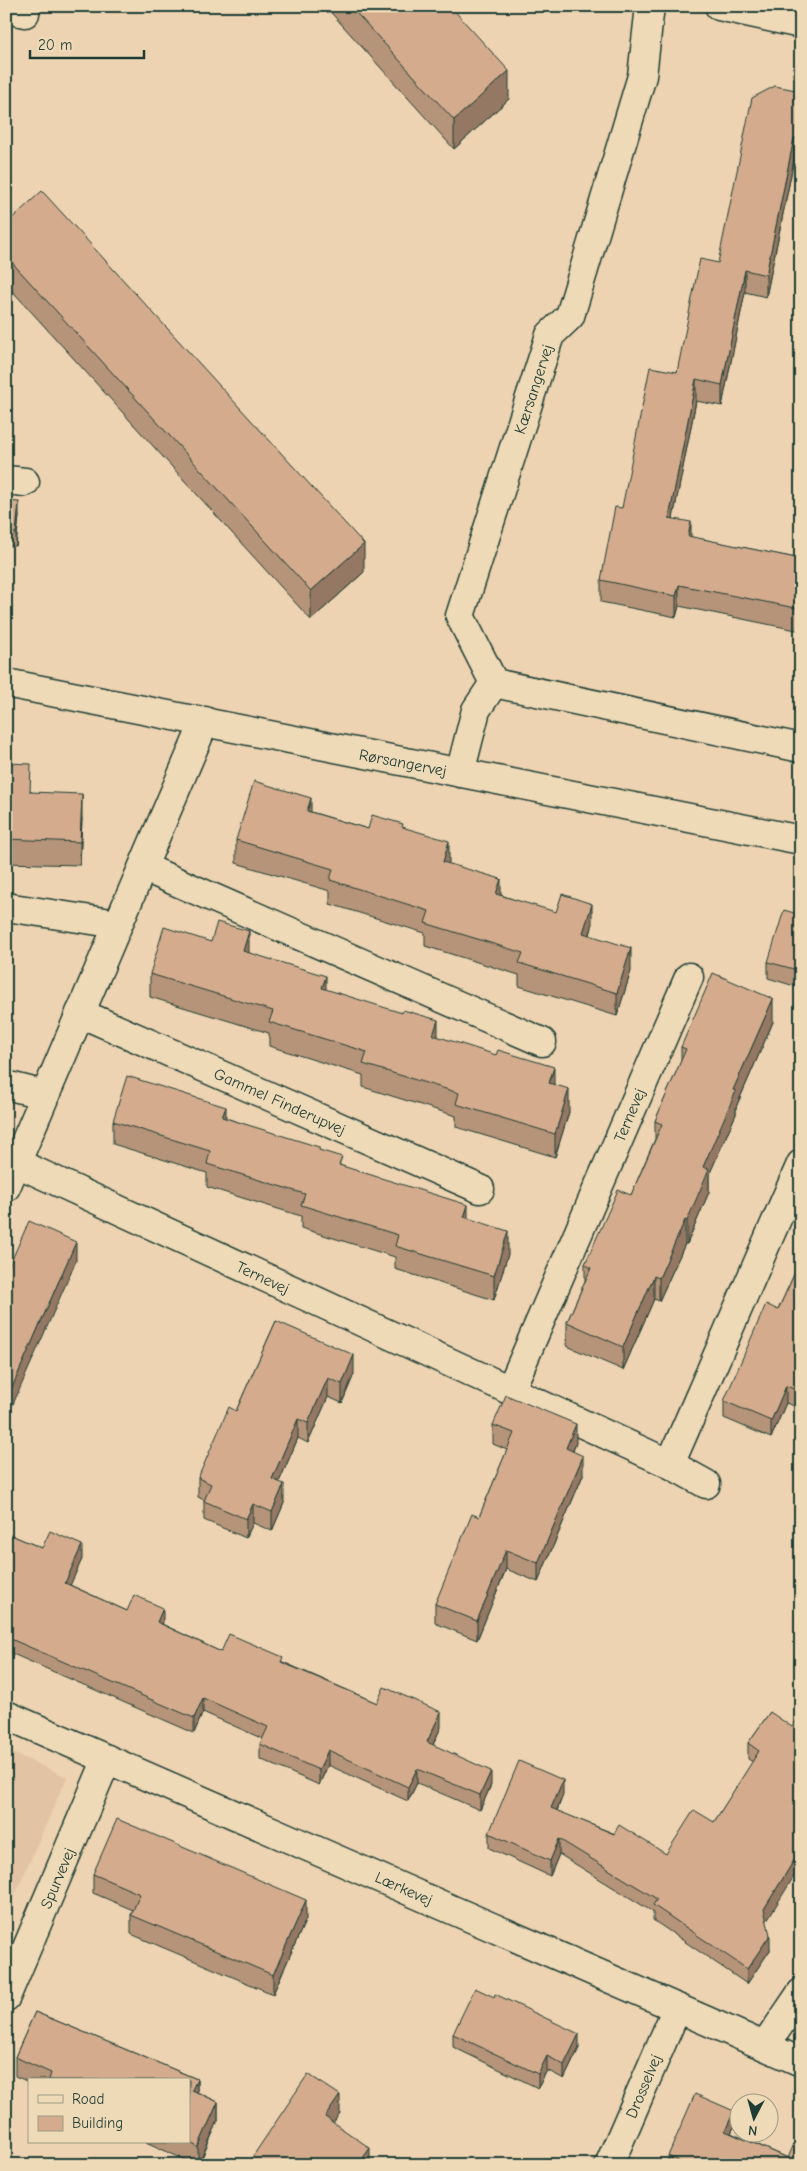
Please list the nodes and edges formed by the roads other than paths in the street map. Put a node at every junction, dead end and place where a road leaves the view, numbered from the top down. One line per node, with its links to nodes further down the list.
1 (26, 6): 4 (street)
2 (650, 6): 7 (street, Kærsangervej)
3 (719, 6): 5 (street)
4 (6, 9)
5 (801, 24)
6 (6, 683): 8 (street, Rørsangervej)
7 (494, 683): 9 (street); 10 (street)
8 (205, 721): 10 (street, Rørsangervej); 12 (street)
9 (801, 748)
10 (460, 773): 11 (street, Rørsangervej)
11 (801, 840)
12 (142, 867): 14 (street); 17 (street)
13 (6, 907): 14 (street)
14 (118, 924): 16 (street)
15 (689, 977): 23 (street, Ternevej)
16 (80, 1013): 19 (street); 22 (street, Gammel Finderupvej)
17 (542, 1042)
18 (6, 1085): 19 (street)
19 (45, 1095): 21 (street)
20 (801, 1164): 24 (street)
21 (11, 1175): 23 (street, Ternevej)
22 (480, 1189)
23 (510, 1390): 24 (street, Ternevej)
24 (670, 1464): 25 (street, Ternevej)
25 (706, 1484)
26 (6, 1715): 27 (street, Lærkevej)
27 (107, 1759): 29 (street, Spurvevej); 30 (street, Lærkevej)
28 (801, 1993): 31 (street)
29 (6, 1997)
30 (677, 2008): 31 (street, Lærkevej); 33 (street, Drosselvej)
31 (765, 2046): 32 (street, Lærkevej)
32 (801, 2062)
33 (609, 2165)

